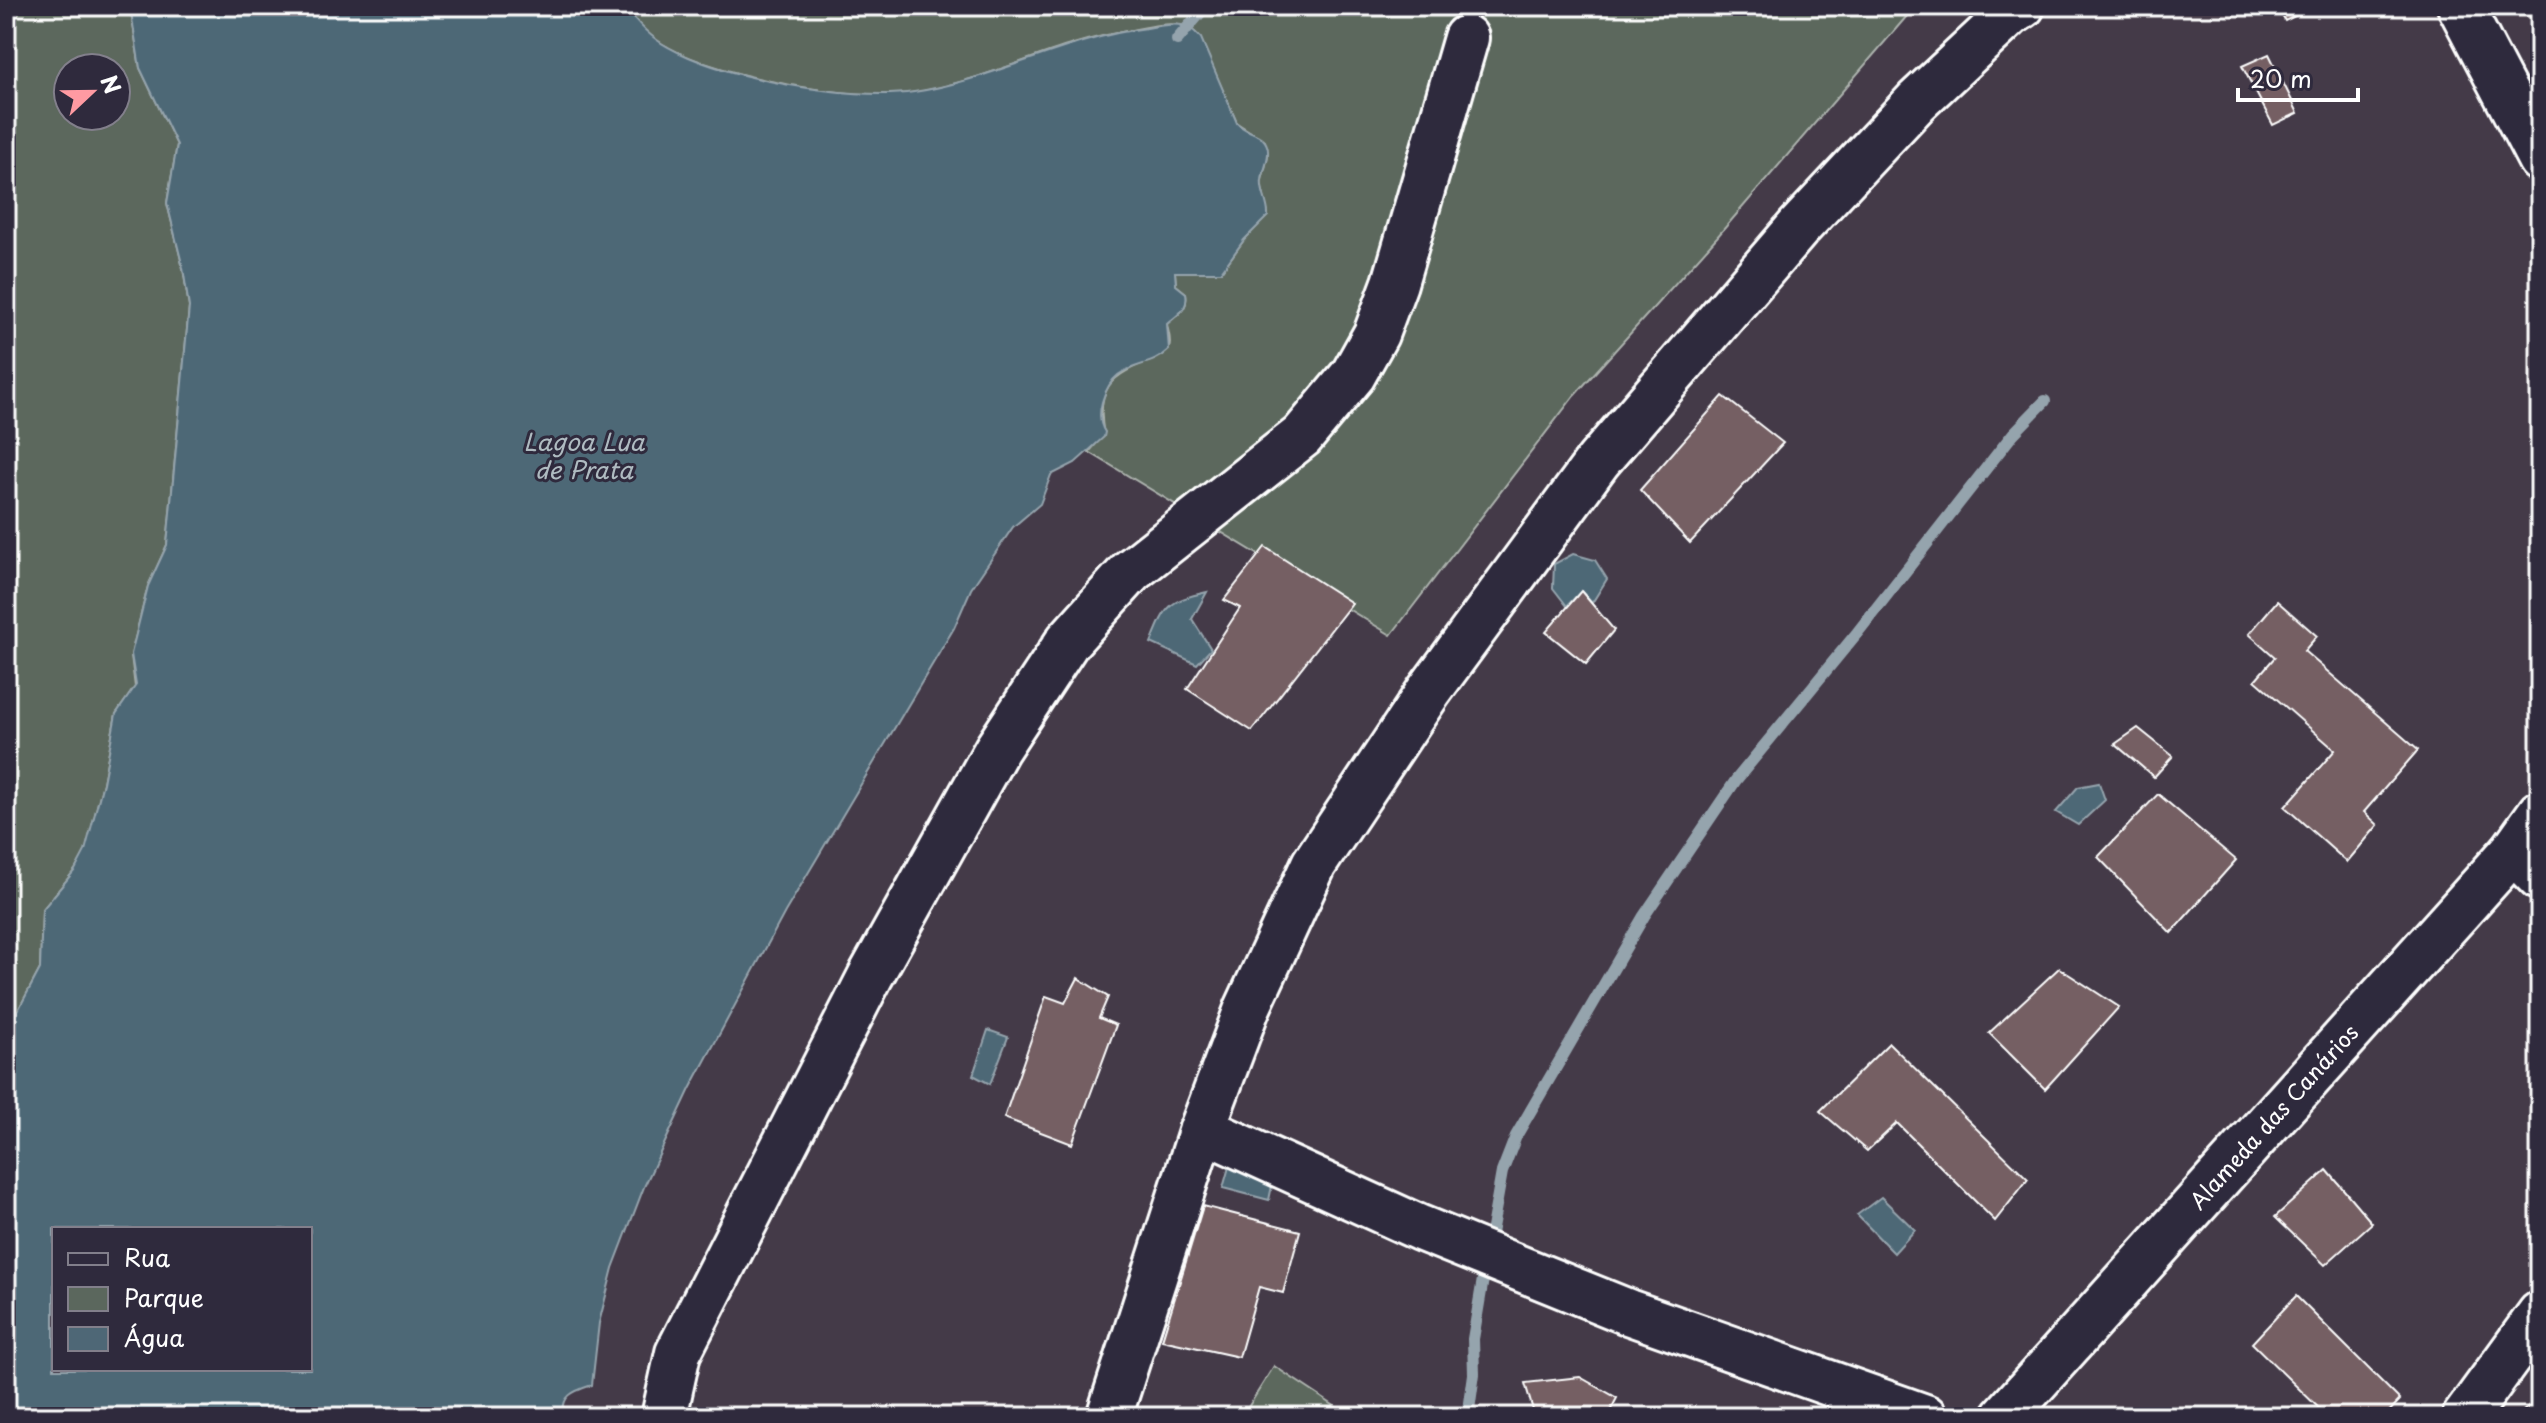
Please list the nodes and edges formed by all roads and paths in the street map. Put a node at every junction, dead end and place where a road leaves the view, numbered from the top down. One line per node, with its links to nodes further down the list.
1 (2022, 6): 7 (street)
2 (2460, 6): 4 (street)
3 (1466, 38): 9 (street)
4 (2540, 159)
5 (2540, 813): 6 (street, Alameda das Canários)
6 (2526, 864): 12 (street, Alameda das Canários)
7 (1202, 1129): 10 (street); 11 (street)
8 (2540, 1314): 13 (street)
9 (664, 1417)
10 (1109, 1417)
11 (1925, 1417)
12 (2004, 1417)
13 (2465, 1417)

